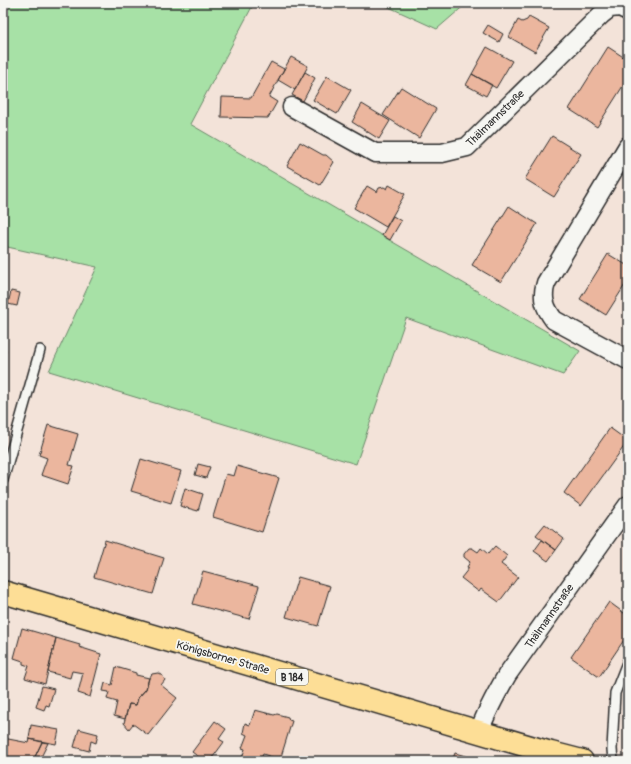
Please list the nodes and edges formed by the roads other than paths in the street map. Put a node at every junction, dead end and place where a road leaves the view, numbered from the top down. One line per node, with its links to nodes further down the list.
1 (622, 7): 2 (street, Thälmannstraße)
2 (292, 107)
3 (628, 146): 5 (street)
4 (40, 350): 6 (lane)
5 (628, 360)
6 (3, 480)
7 (628, 505): 10 (street, Thälmannstraße)
8 (3, 592): 10 (main road, Königsborner Straße / B 184)
9 (628, 660): 12 (lane)
10 (479, 732): 11 (main road, Königsborner Straße / B 184)
11 (582, 761)
12 (613, 761)

